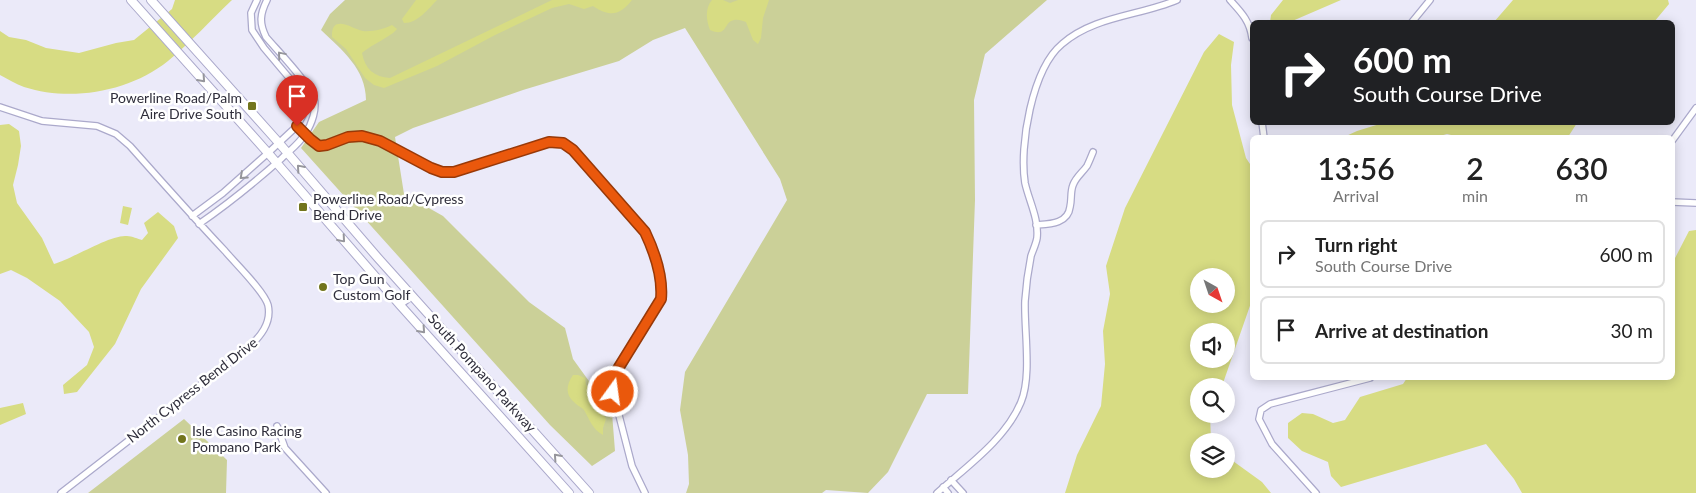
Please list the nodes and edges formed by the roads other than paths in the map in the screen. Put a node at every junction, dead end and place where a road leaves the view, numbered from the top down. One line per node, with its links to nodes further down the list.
1 (131, 0): 17 (main road, South Pompano Parkway, one-way to 17)
2 (151, 0): 15 (main road, South Pompano Parkway)
3 (257, 0): 12 (street)
4 (267, 0): 13 (street, one-way to 4)
5 (1177, 0): 24 (street)
6 (1230, 0): 9 (street)
7 (1430, 0): 8 (street)
8 (1414, 20)
9 (1250, 26)
10 (0, 107): 22 (street, North Cypress Bend Drive)
11 (1696, 108): 14 (street)
12 (297, 126): 13 (street); 15 (street)
13 (305, 135): 18 (street); 35 (street)
14 (1675, 136)
15 (279, 143): 17 (street); 18 (main road, South Pompano Parkway)
16 (1093, 152): 24 (street)
17 (268, 153): 19 (main road, South Pompano Parkway); 22 (street, one-way to 22)
18 (287, 153): 19 (street); 25 (main road, South Pompano Parkway, one-way to 18)
19 (277, 162): 23 (street); 26 (main road, South Pompano Parkway, one-way to 26)
20 (1675, 202): 21 (street)
21 (1696, 203)
22 (192, 216): 23 (street, North Cypress Bend Drive)
23 (199, 224): 31 (street, North Cypress Bend Drive)
24 (1036, 225): 29 (street)
25 (412, 296): 26 (street); 34 (main road, South Pompano Parkway, one-way to 25)
26 (400, 305): 33 (main road, South Pompano Parkway, one-way to 33)
27 (1362, 380): 39 (street)
28 (277, 426): 32 (street)
29 (951, 480): 30 (street); 38 (street)
30 (943, 487): 36 (street); 37 (street)
31 (61, 493)
32 (326, 493)
33 (569, 493)
34 (589, 493)
35 (645, 493)
36 (937, 493)
37 (948, 493)
38 (963, 493)
39 (1316, 493)

